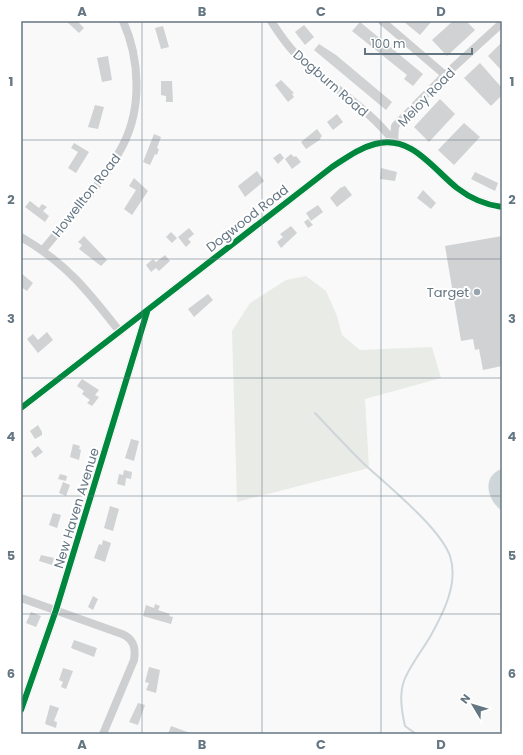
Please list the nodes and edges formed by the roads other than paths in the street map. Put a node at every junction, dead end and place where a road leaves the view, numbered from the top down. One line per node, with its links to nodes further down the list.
1 (123, 21): 9 (street, Howellton Road)
2 (271, 21): 6 (street, Dogburn Road)
3 (382, 21): 5 (street)
4 (502, 23): 5 (street, Meloy Road)
5 (445, 75): 6 (street, Meloy Road)
6 (394, 142): 7 (street, Dogwood Road); 10 (street, Dogwood Road)
7 (502, 207)
8 (21, 236): 9 (street)
9 (43, 250): 11 (street)
10 (147, 312): 11 (street, Dogwood Road); 14 (street, New Haven Avenue)
11 (120, 332): 12 (street, Dogwood Road)
12 (21, 408)
13 (21, 598): 14 (street)
14 (56, 610): 15 (street, New Haven Avenue); 16 (street)
15 (21, 710)
16 (103, 734)

